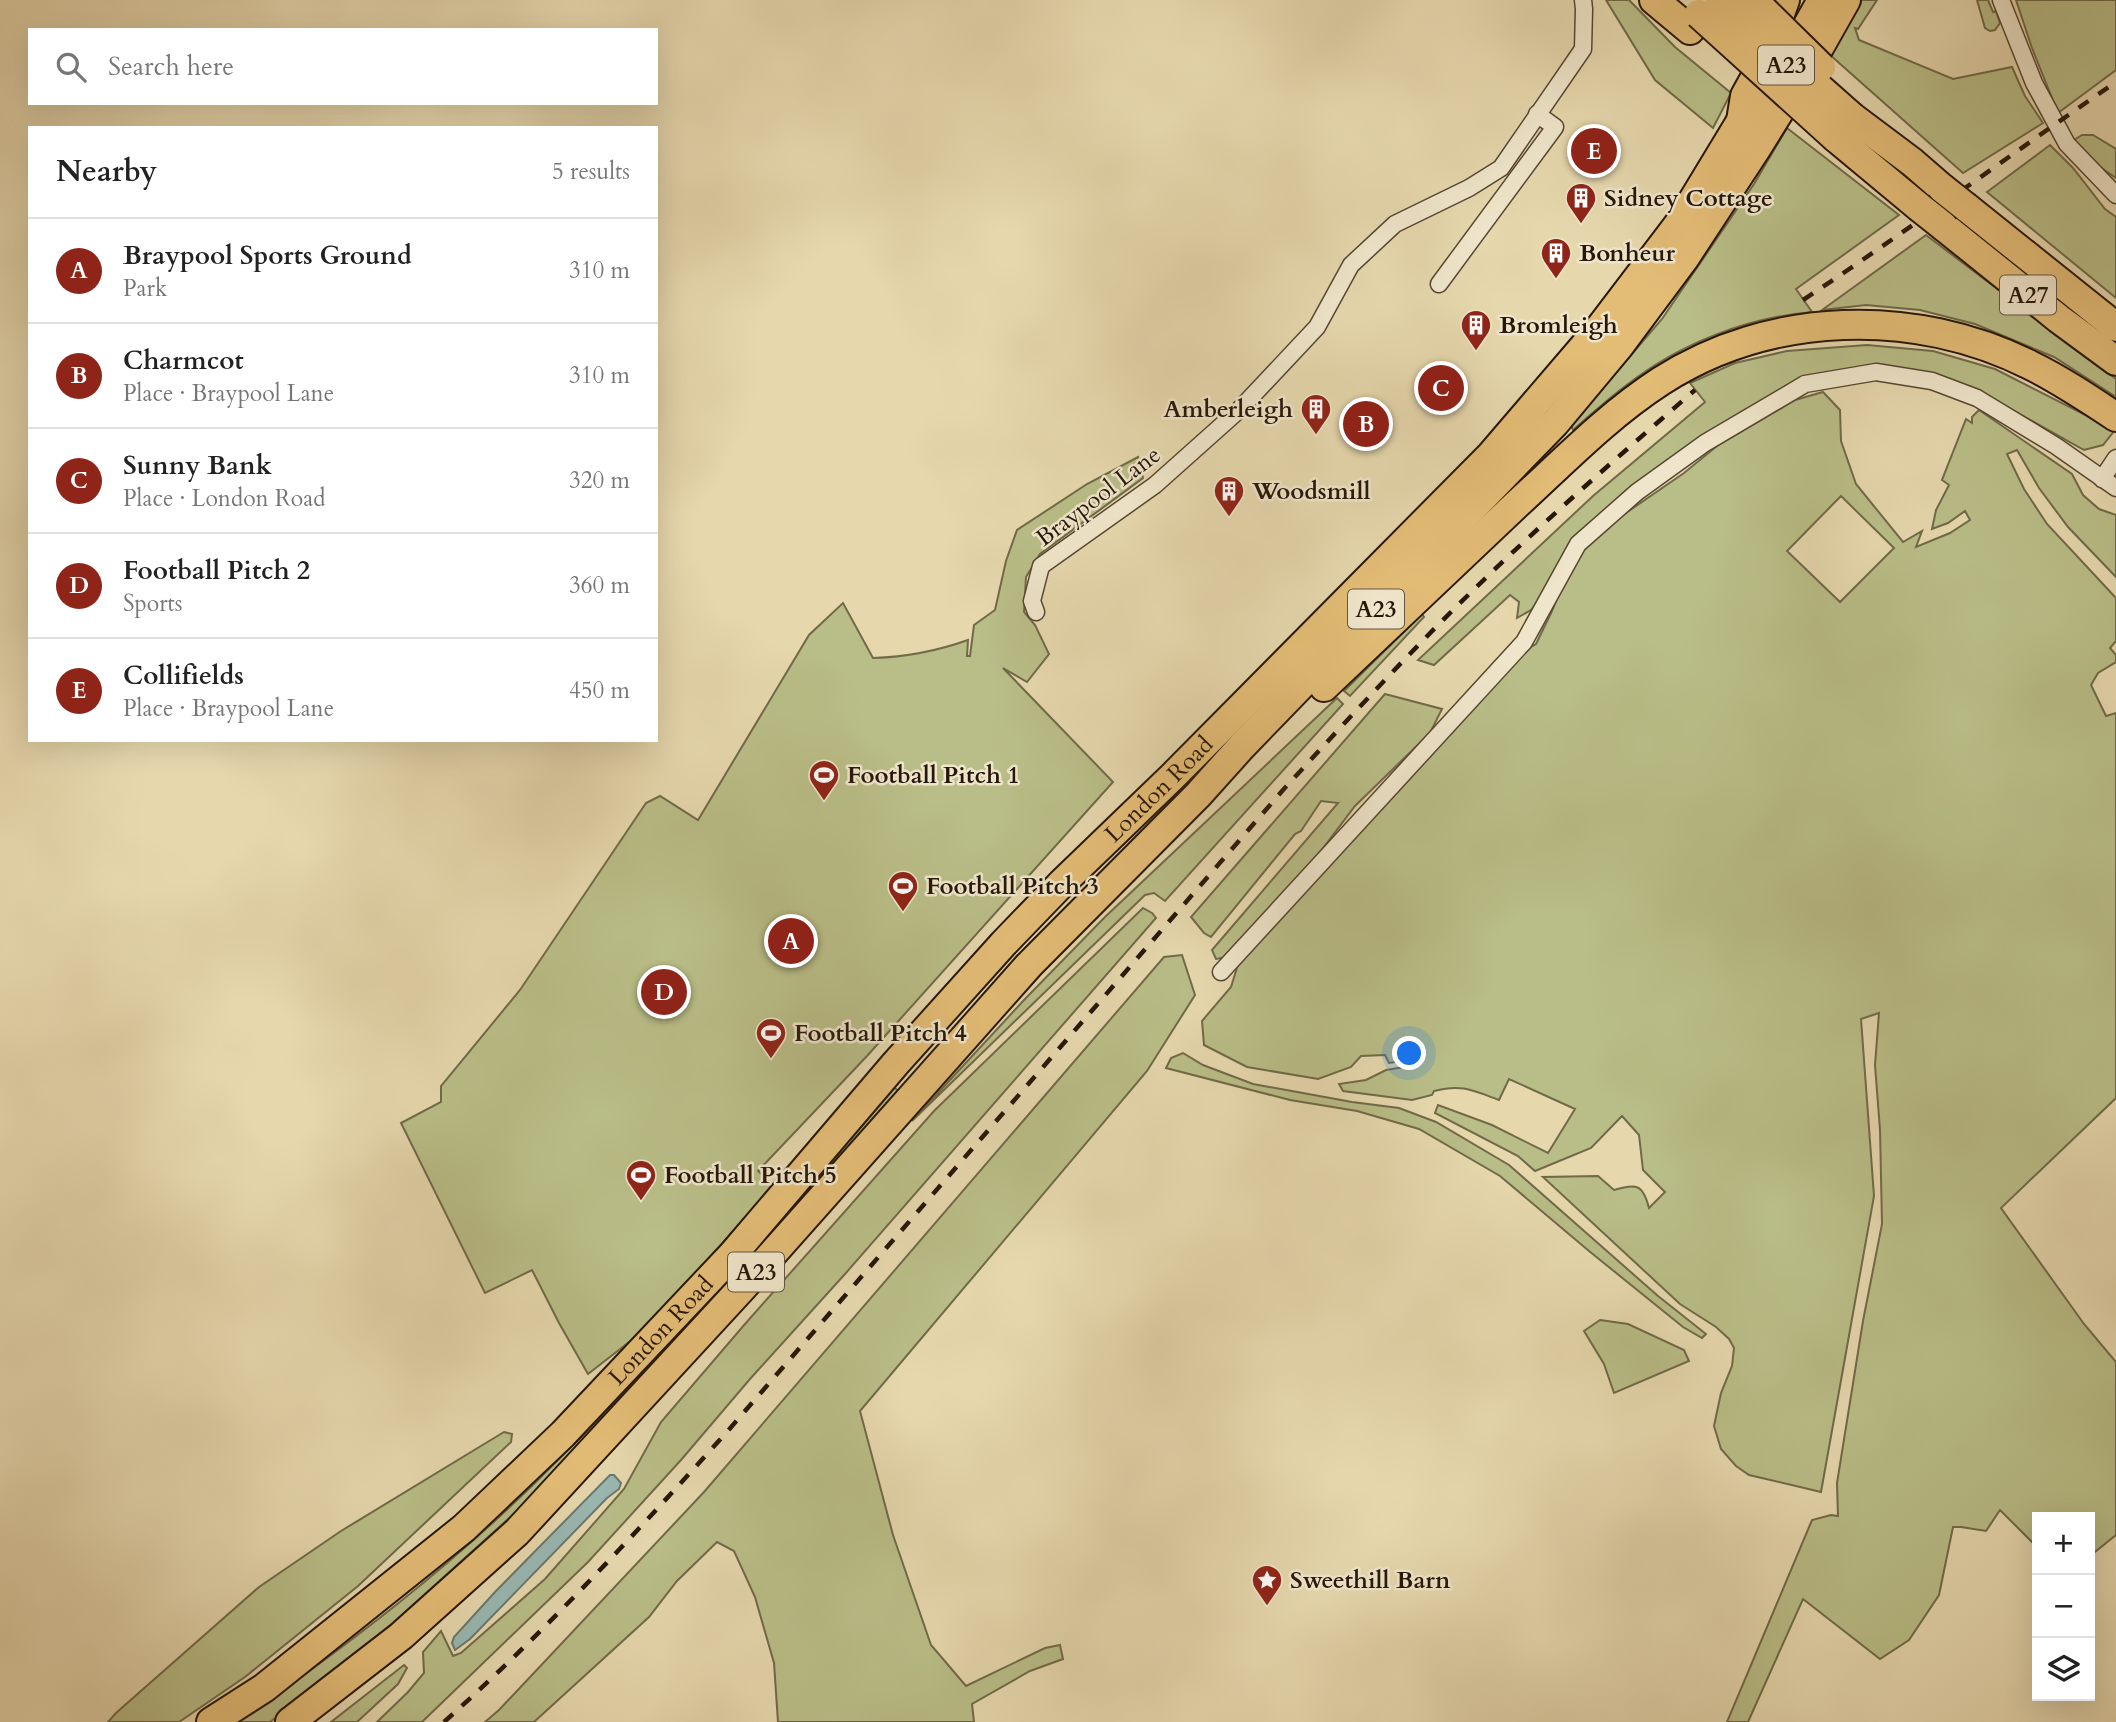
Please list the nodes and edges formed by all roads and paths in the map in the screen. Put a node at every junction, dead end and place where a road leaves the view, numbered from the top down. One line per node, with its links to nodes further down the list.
1 (1583, 0): 9 (street, Braypool Lane)
2 (1654, 0): 8 (highway, A27)
3 (1753, 0): 10 (highway, A27, bridge)
4 (1785, 0): 11 (highway)
5 (1822, 0): 11 (highway, London Road / A23)
6 (1846, 0): 20 (highway, London Road / A23)
7 (2001, 0): 12 (street)
8 (1698, 11): 10 (highway, A27, bridge); 10 (highway, A27, bridge)
9 (1537, 114): 13 (street); 19 (street, Braypool Lane)
10 (1850, 120): 14 (highway, A27, bridge); 15 (highway, A27, bridge)
11 (1741, 121): 22 (highway, London Road / A23)
12 (2116, 195)
13 (1439, 284)
14 (2116, 327)
15 (2116, 361)
16 (2116, 417): 20 (highway)
17 (2116, 457): 18 (street)
18 (2109, 484): 21 (street)
19 (1036, 612)
20 (1198, 795): 23 (highway, London Road / A23)
21 (1221, 972)
22 (211, 1722)
23 (289, 1722)

